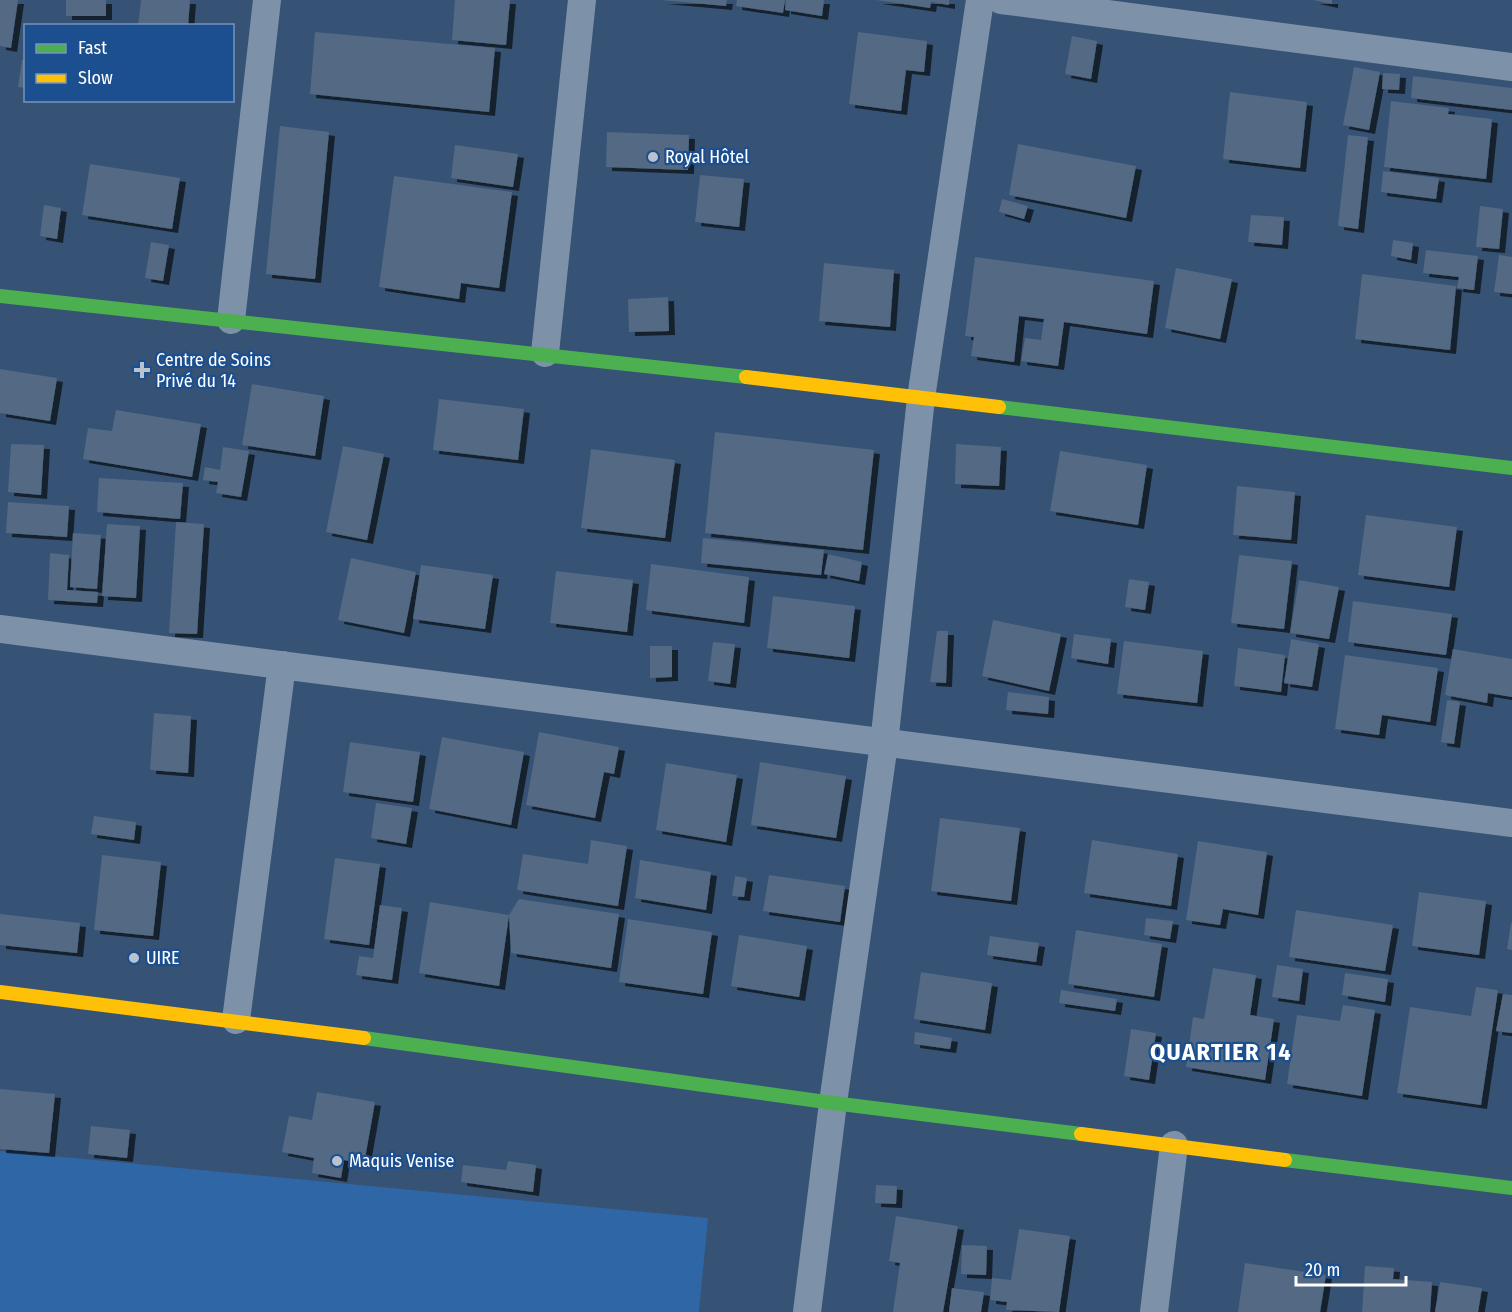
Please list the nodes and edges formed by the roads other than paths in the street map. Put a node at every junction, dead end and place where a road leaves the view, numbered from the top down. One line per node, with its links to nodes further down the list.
1 (267, 0): 8 (street)
2 (582, 0): 9 (street)
3 (980, 0): 10 (street)
4 (1001, 0): 5 (street)
5 (1147, 9): 6 (street)
6 (1512, 67)
7 (0, 296): 8 (street)
8 (231, 320): 9 (street)
9 (544, 353): 10 (street)
10 (921, 398): 11 (street); 14 (street)
11 (1512, 468)
12 (0, 629): 13 (street)
13 (282, 665): 14 (street); 17 (street)
14 (884, 744): 15 (street); 18 (street)
15 (1512, 823)
16 (0, 992): 17 (street)
17 (236, 1020): 18 (street)
18 (833, 1103): 19 (street); 21 (street)
19 (1174, 1145): 20 (street); 22 (street)
20 (1512, 1188)
21 (807, 1312)
22 (1154, 1312)

